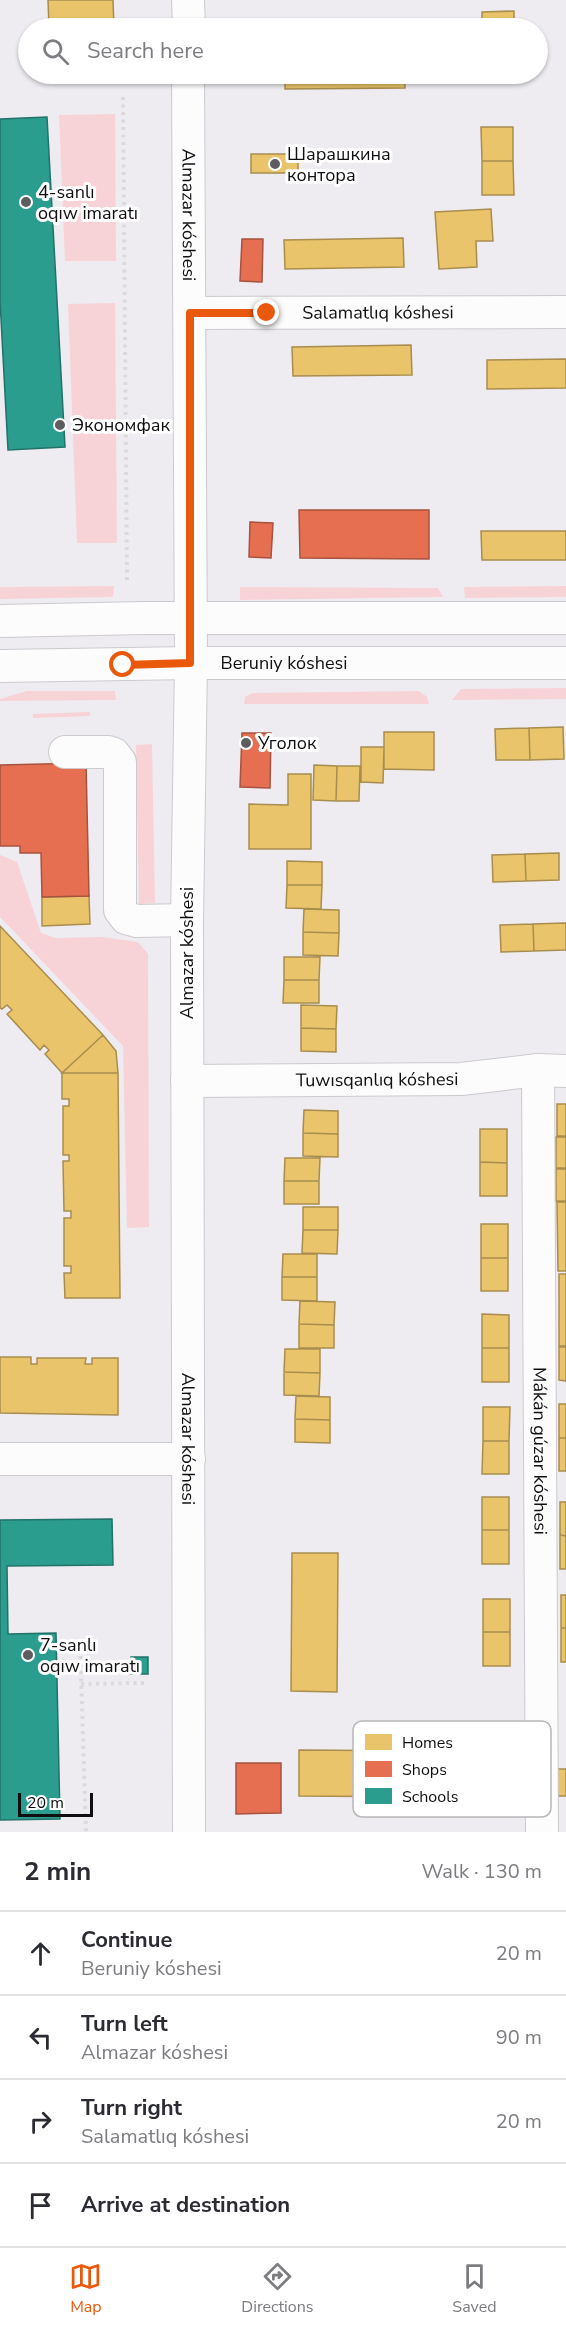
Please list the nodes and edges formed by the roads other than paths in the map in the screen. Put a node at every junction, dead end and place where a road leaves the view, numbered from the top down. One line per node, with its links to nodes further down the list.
1 (188, 0): 2 (street)
2 (189, 18)
3 (188, 84): 5 (street, Almazar kóshesi)
4 (566, 312): 5 (street, Salamatlıq kóshesi)
5 (190, 313): 7 (street, Almazar kóshesi)
6 (566, 618): 7 (street)
7 (190, 619): 8 (street); 9 (street, Almazar kóshesi)
8 (0, 621)
9 (190, 663): 10 (street, Beruniy kóshesi); 11 (street, Beruniy kóshesi); 13 (street, Almazar kóshesi)
10 (566, 663)
11 (0, 666)
12 (65, 752): 13 (street)
13 (187, 920): 15 (street, Almazar kóshesi)
14 (552, 1071): 15 (street, Tuwısqanlıq kóshesi); 18 (street, Mákán gúzar kóshesi)
15 (187, 1081): 17 (street, Almazar kóshesi)
16 (0, 1459): 17 (street)
17 (189, 1459): 20 (street, Almazar kóshesi)
18 (543, 1721)
19 (542, 1817): 21 (street, Mákán gúzar kóshesi)
20 (189, 1832)
21 (542, 1832)

